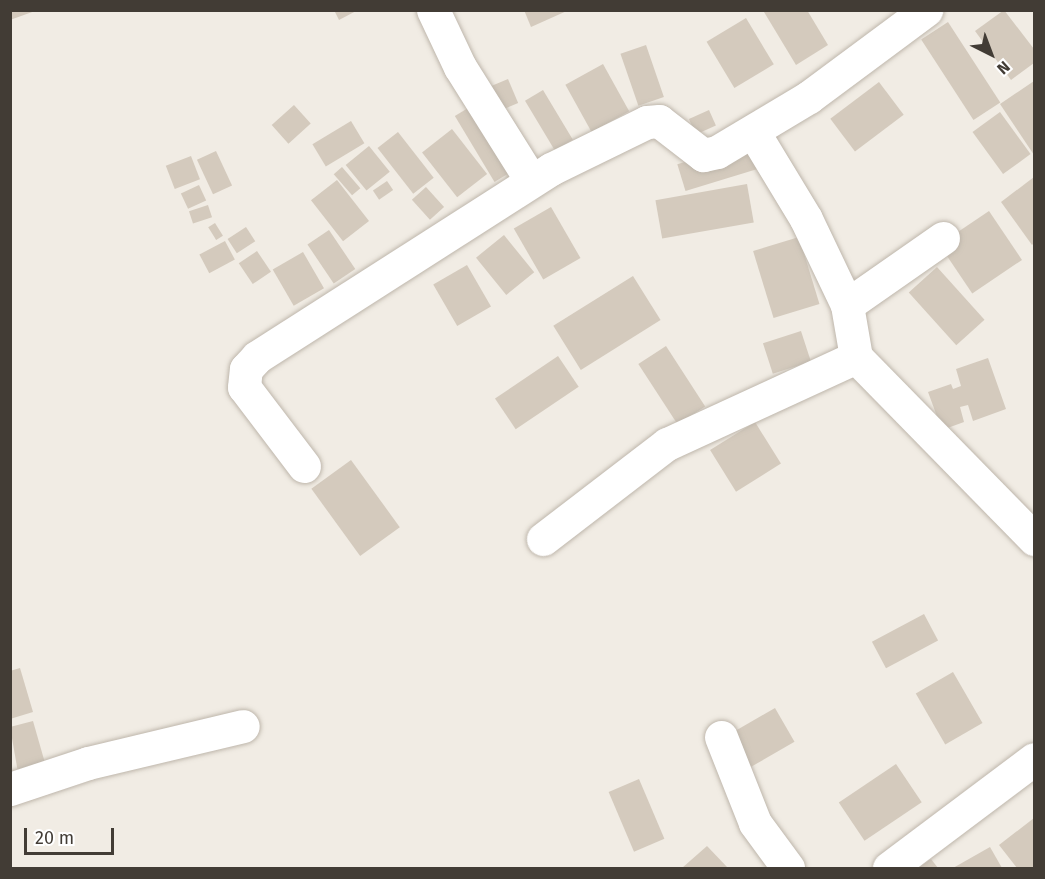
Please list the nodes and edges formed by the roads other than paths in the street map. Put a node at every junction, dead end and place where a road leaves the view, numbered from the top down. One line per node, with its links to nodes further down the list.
1 (434, 10): 4 (street)
2 (926, 10): 3 (street)
3 (754, 134): 4 (street); 6 (street)
4 (531, 180): 8 (street)
5 (942, 238): 6 (street)
6 (847, 304): 7 (street)
7 (856, 357): 9 (street); 10 (street)
8 (304, 466)
9 (543, 539)
10 (1035, 539)
11 (243, 726): 14 (street)
12 (721, 737): 15 (street)
13 (1035, 759): 16 (street)
14 (10, 789)
15 (788, 868)
16 (890, 868)

